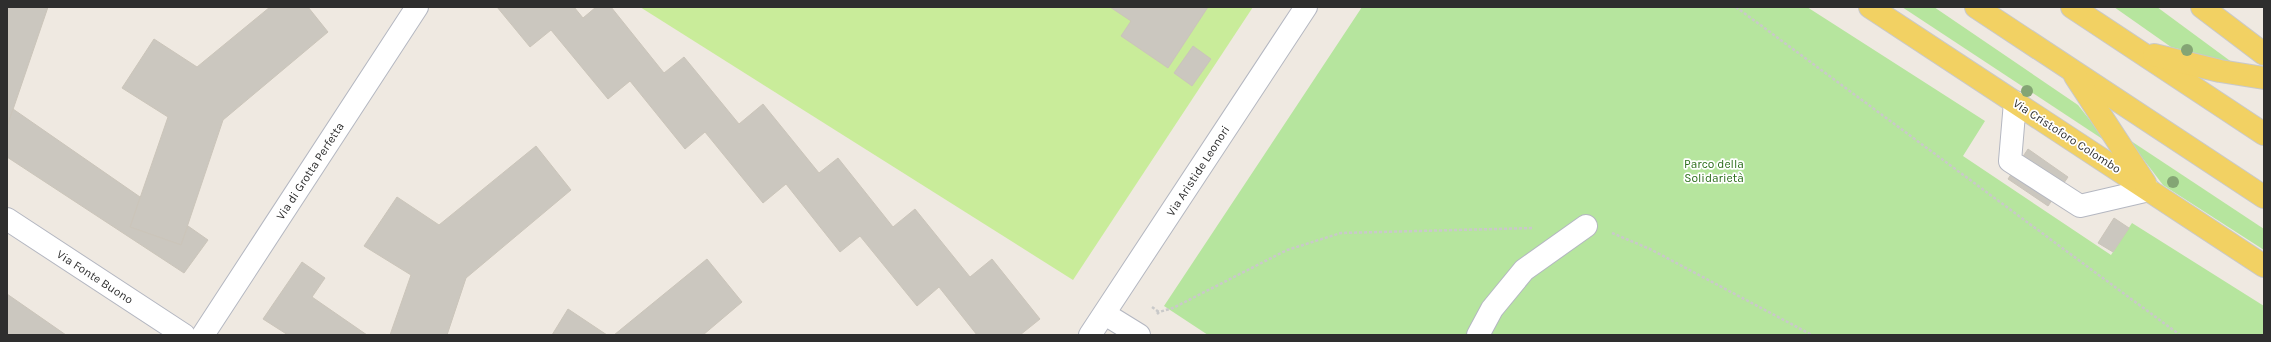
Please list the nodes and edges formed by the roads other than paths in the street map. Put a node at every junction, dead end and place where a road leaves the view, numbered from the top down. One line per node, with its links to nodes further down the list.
1 (417, 7): 20 (street, Via di Grotta Perfetta)
2 (1306, 7): 18 (street, Via Aristide Leonori)
3 (1870, 7): 11 (main road, Via Cristoforo Colombo)
4 (1976, 7): 9 (main road)
5 (2072, 7): 7 (main road)
6 (2202, 7): 8 (main road)
7 (2140, 52): 10 (main road); 12 (main road)
8 (2264, 54)
9 (2068, 67): 13 (main road); 14 (main road)
10 (2264, 78)
11 (2015, 102): 13 (main road, Via Cristoforo Colombo); 13 (street)
12 (2264, 134)
13 (2149, 190): 17 (main road, Via Cristoforo Colombo)
14 (2264, 197)
15 (7, 219): 19 (street, Via Fonte Buono)
16 (1586, 226): 23 (street)
17 (2264, 266)
18 (1105, 314): 21 (street, Via Aristide Leonori); 22 (street)
19 (184, 335)
20 (203, 335)
21 (1090, 335)
22 (1139, 335)
23 (1478, 335)

